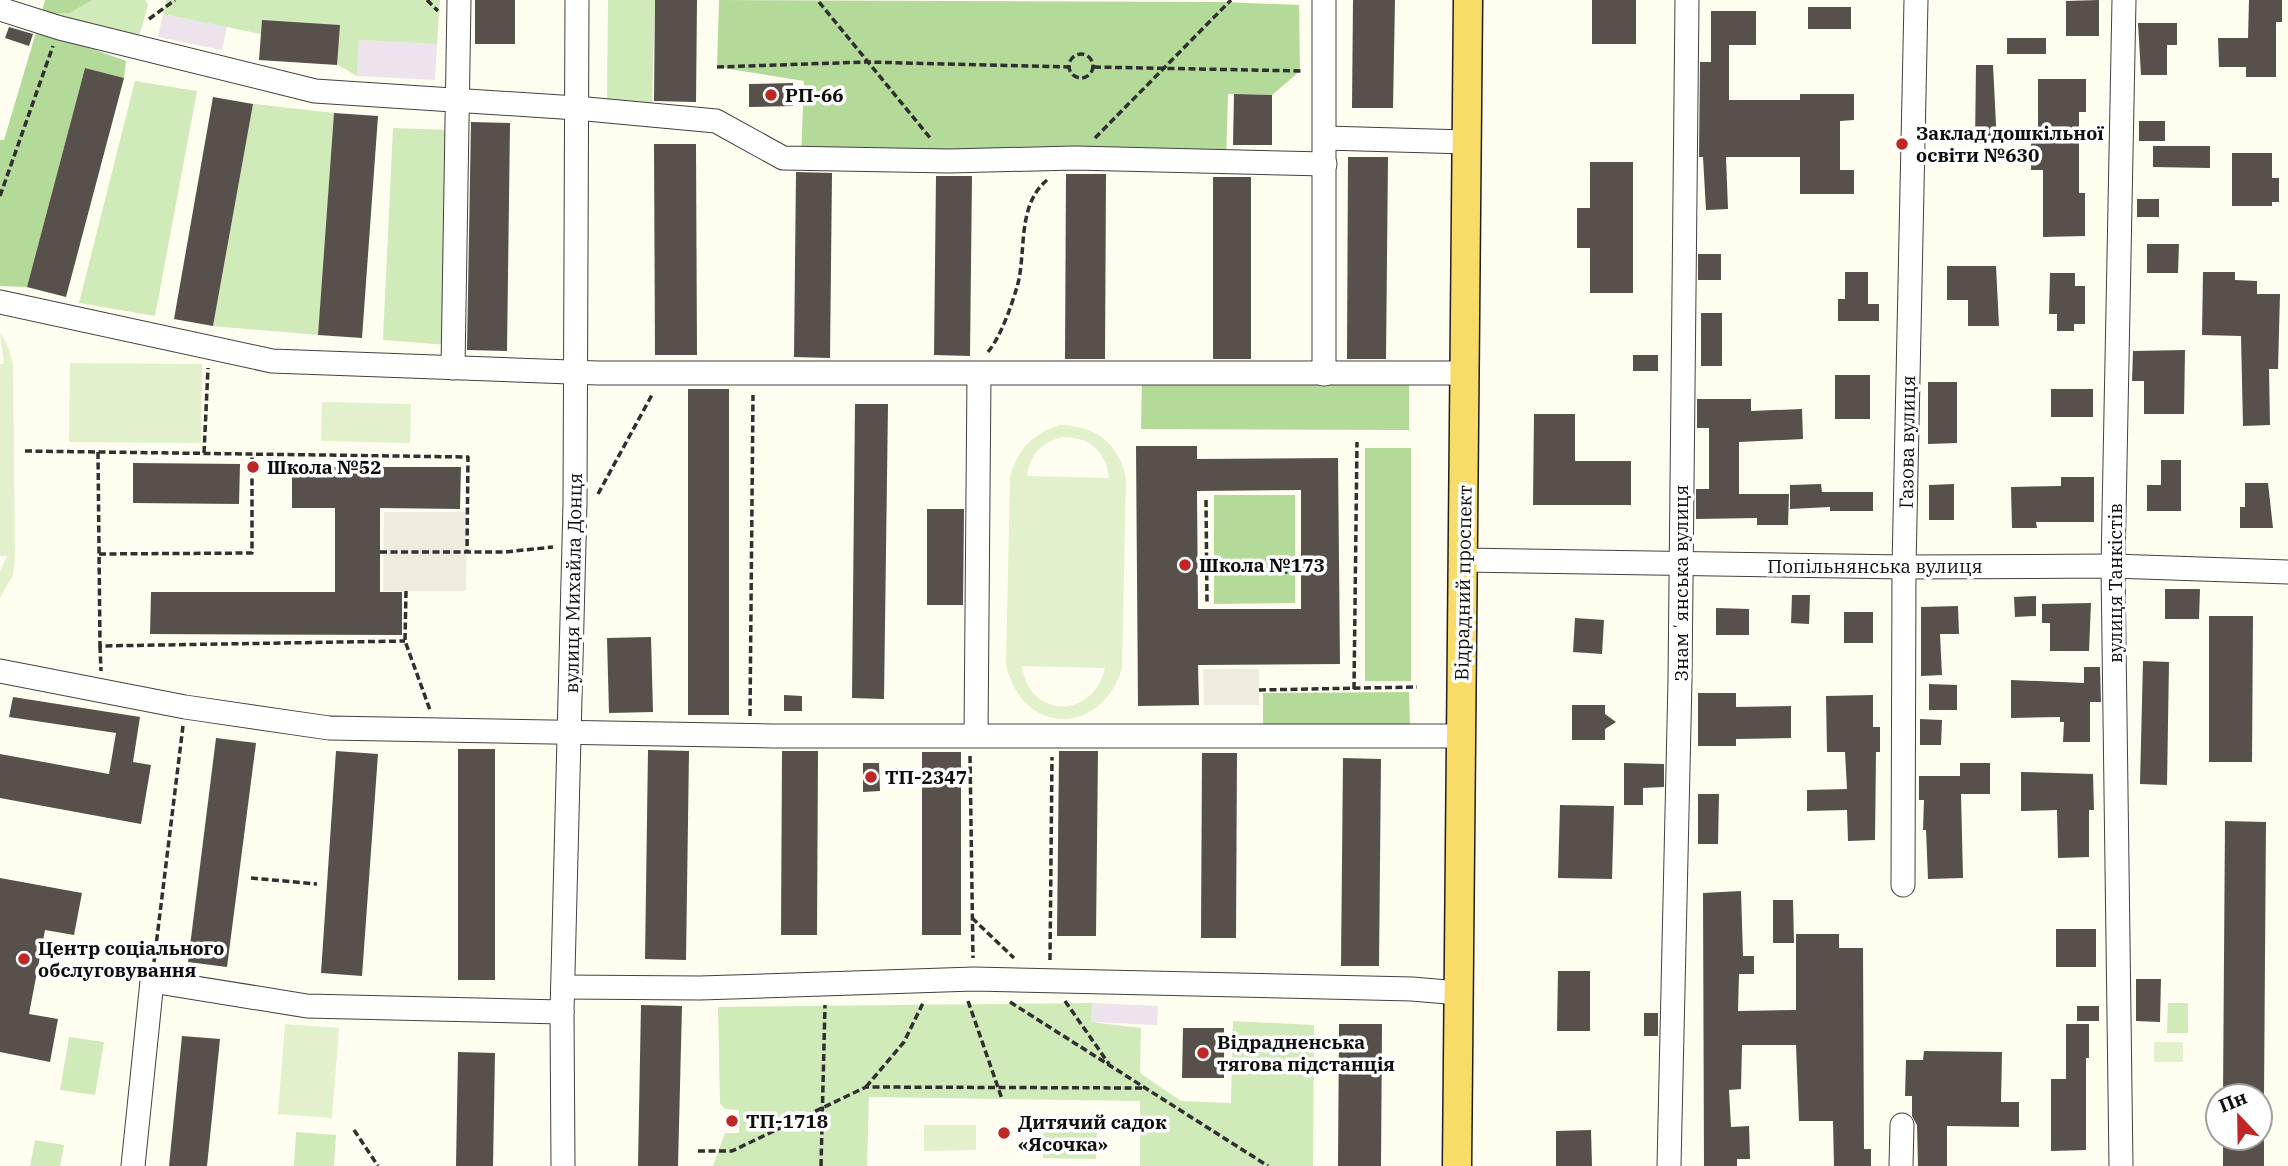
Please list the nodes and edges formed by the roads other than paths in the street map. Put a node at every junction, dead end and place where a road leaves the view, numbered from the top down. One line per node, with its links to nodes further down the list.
1 (459, 0): 9 (street)
2 (577, 0): 10 (street, вулиця Михайла Донця)
3 (1324, 0): 11 (street)
4 (1468, 0): 12 (main road, Відрадний проспект)
5 (1688, 0): 21 (street, Знамʼянська вулиця)
6 (2124, 0): 22 (street, вулиця Танкістів)
7 (1916, 3): 23 (street, Газова вулиця)
8 (0, 9): 9 (street)
9 (457, 100): 10 (street); 15 (street)
10 (576, 108): 13 (street); 16 (street, вулиця Михайла Донця)
11 (1325, 138): 12 (street); 13 (street)
12 (1467, 142): 17 (main road, Відрадний проспект)
13 (1325, 164): 19 (street)
14 (0, 302): 15 (street)
15 (453, 368): 16 (street)
16 (576, 373): 18 (street); 26 (street, вулиця Михайла Донця)
17 (1465, 373): 19 (street); 20 (main road, Відрадний проспект)
18 (974, 374): 19 (street); 27 (street)
19 (1324, 374)
20 (1463, 560): 21 (street, Попільнянська вулиця); 28 (main road, Відрадний проспект)
21 (1680, 564): 23 (street, Попільнянська вулиця); 37 (street, Знамʼянська вулиця)
22 (2113, 566): 23 (street, Попільнянська вулиця); 24 (street, Попільнянська вулиця); 39 (street, вулиця Танкістів)
23 (1904, 567): 29 (street, Газова вулиця)
24 (2288, 572)
25 (0, 671): 26 (street)
26 (570, 734): 27 (street); 30 (street, вулиця Михайла Донця)
27 (976, 735): 28 (street)
28 (1461, 736): 31 (main road, Відрадний проспект)
29 (1903, 885)
30 (563, 987): 31 (street); 32 (street, вулиця Михайла Донця)
31 (1459, 993): 36 (main road, Відрадний проспект)
32 (562, 1012): 34 (street); 35 (street, вулиця Михайла Донця)
33 (1902, 1125): 38 (street)
34 (133, 1166)
35 (563, 1166)
36 (1457, 1166)
37 (1669, 1166)
38 (1901, 1166)
39 (2120, 1166)

